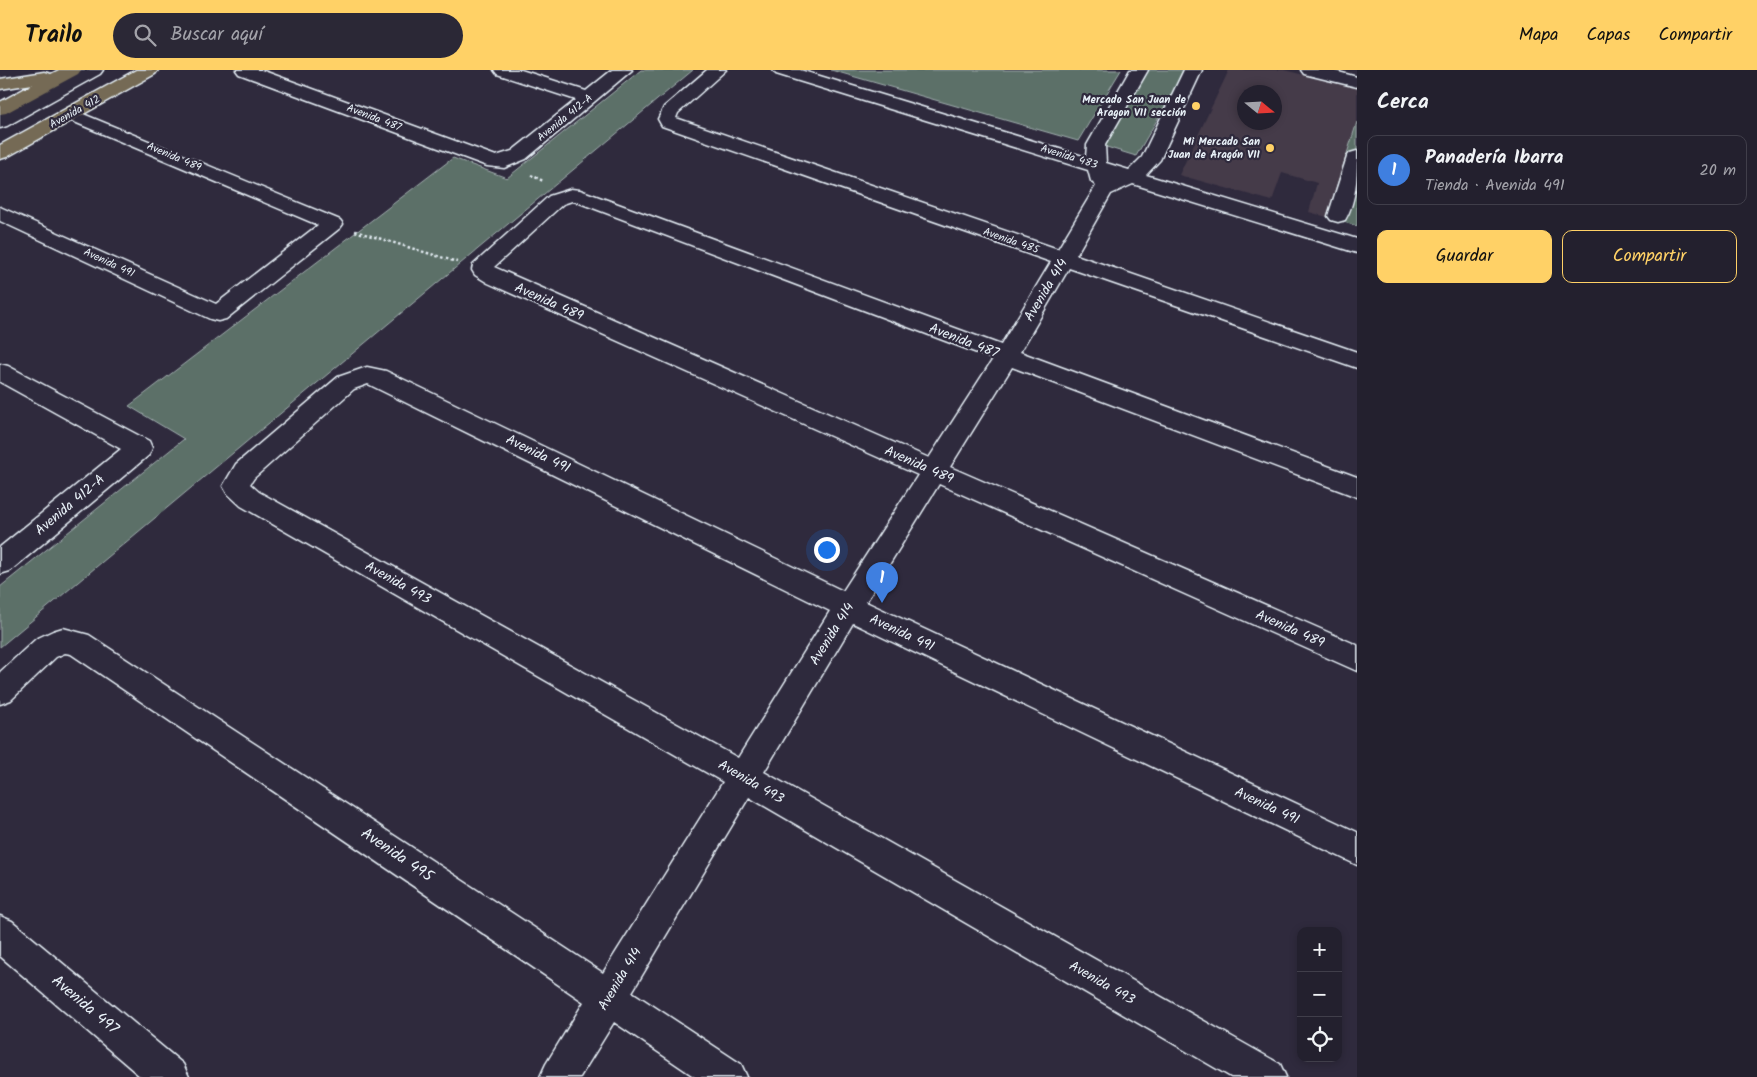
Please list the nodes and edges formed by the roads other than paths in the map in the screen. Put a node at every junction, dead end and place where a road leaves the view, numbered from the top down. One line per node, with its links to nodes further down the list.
1 (71, 70): 13 (main road); 15 (main road)
2 (94, 70): 17 (street)
3 (149, 70): 16 (main road, Avenida 412)
4 (246, 70): 20 (street, Avenida 487)
5 (503, 70): 14 (street)
6 (623, 70): 14 (street, Avenida 412-A)
7 (717, 70): 27 (street, Avenida 485)
8 (782, 70): 22 (street, Avenida 483)
9 (1139, 70): 22 (street, Avenida 414)
10 (1193, 70): 21 (street)
11 (1310, 70): 12 (street)
12 (1357, 82)
13 (0, 84)
14 (589, 98): 20 (street, Avenida 412-A)
15 (0, 109)
16 (71, 114): 18 (main road, Avenida 412); 28 (street, Avenida 489)
17 (0, 122)
18 (0, 153)
19 (1357, 156): 25 (street)
20 (504, 162)
21 (1133, 177): 22 (street); 26 (street)
22 (1100, 178): 27 (street, Avenida 414)
23 (570, 195): 29 (street, Avenida 487); 33 (street, Avenida 489)
24 (0, 213): 28 (street, Avenida 491)
25 (1338, 216)
26 (1357, 246)
27 (1064, 259): 29 (street, Avenida 414); 30 (street, Avenida 485)
28 (218, 314)
29 (1006, 357): 33 (street, Avenida 414); 34 (street, Avenida 487)
30 (1357, 360)
31 (0, 372): 35 (street, Avenida 412-A)
32 (367, 375): 36 (street, Avenida 491); 39 (street, Avenida 493)
33 (934, 471): 36 (street, Avenida 414); 37 (street, Avenida 489)
34 (1357, 488)
35 (0, 563)
36 (848, 607): 39 (street, Avenida 414); 40 (street, Avenida 491)
37 (1357, 658)
38 (0, 691): 42 (street, Avenida 495)
39 (743, 777): 42 (street, Avenida 414); 46 (street, Avenida 493)
40 (1357, 849)
41 (0, 932): 43 (street, Avenida 497)
42 (609, 997): 44 (street, Avenida 414); 45 (street, Avenida 495)
43 (170, 1077)
44 (559, 1077)
45 (728, 1077)
46 (1267, 1077)

